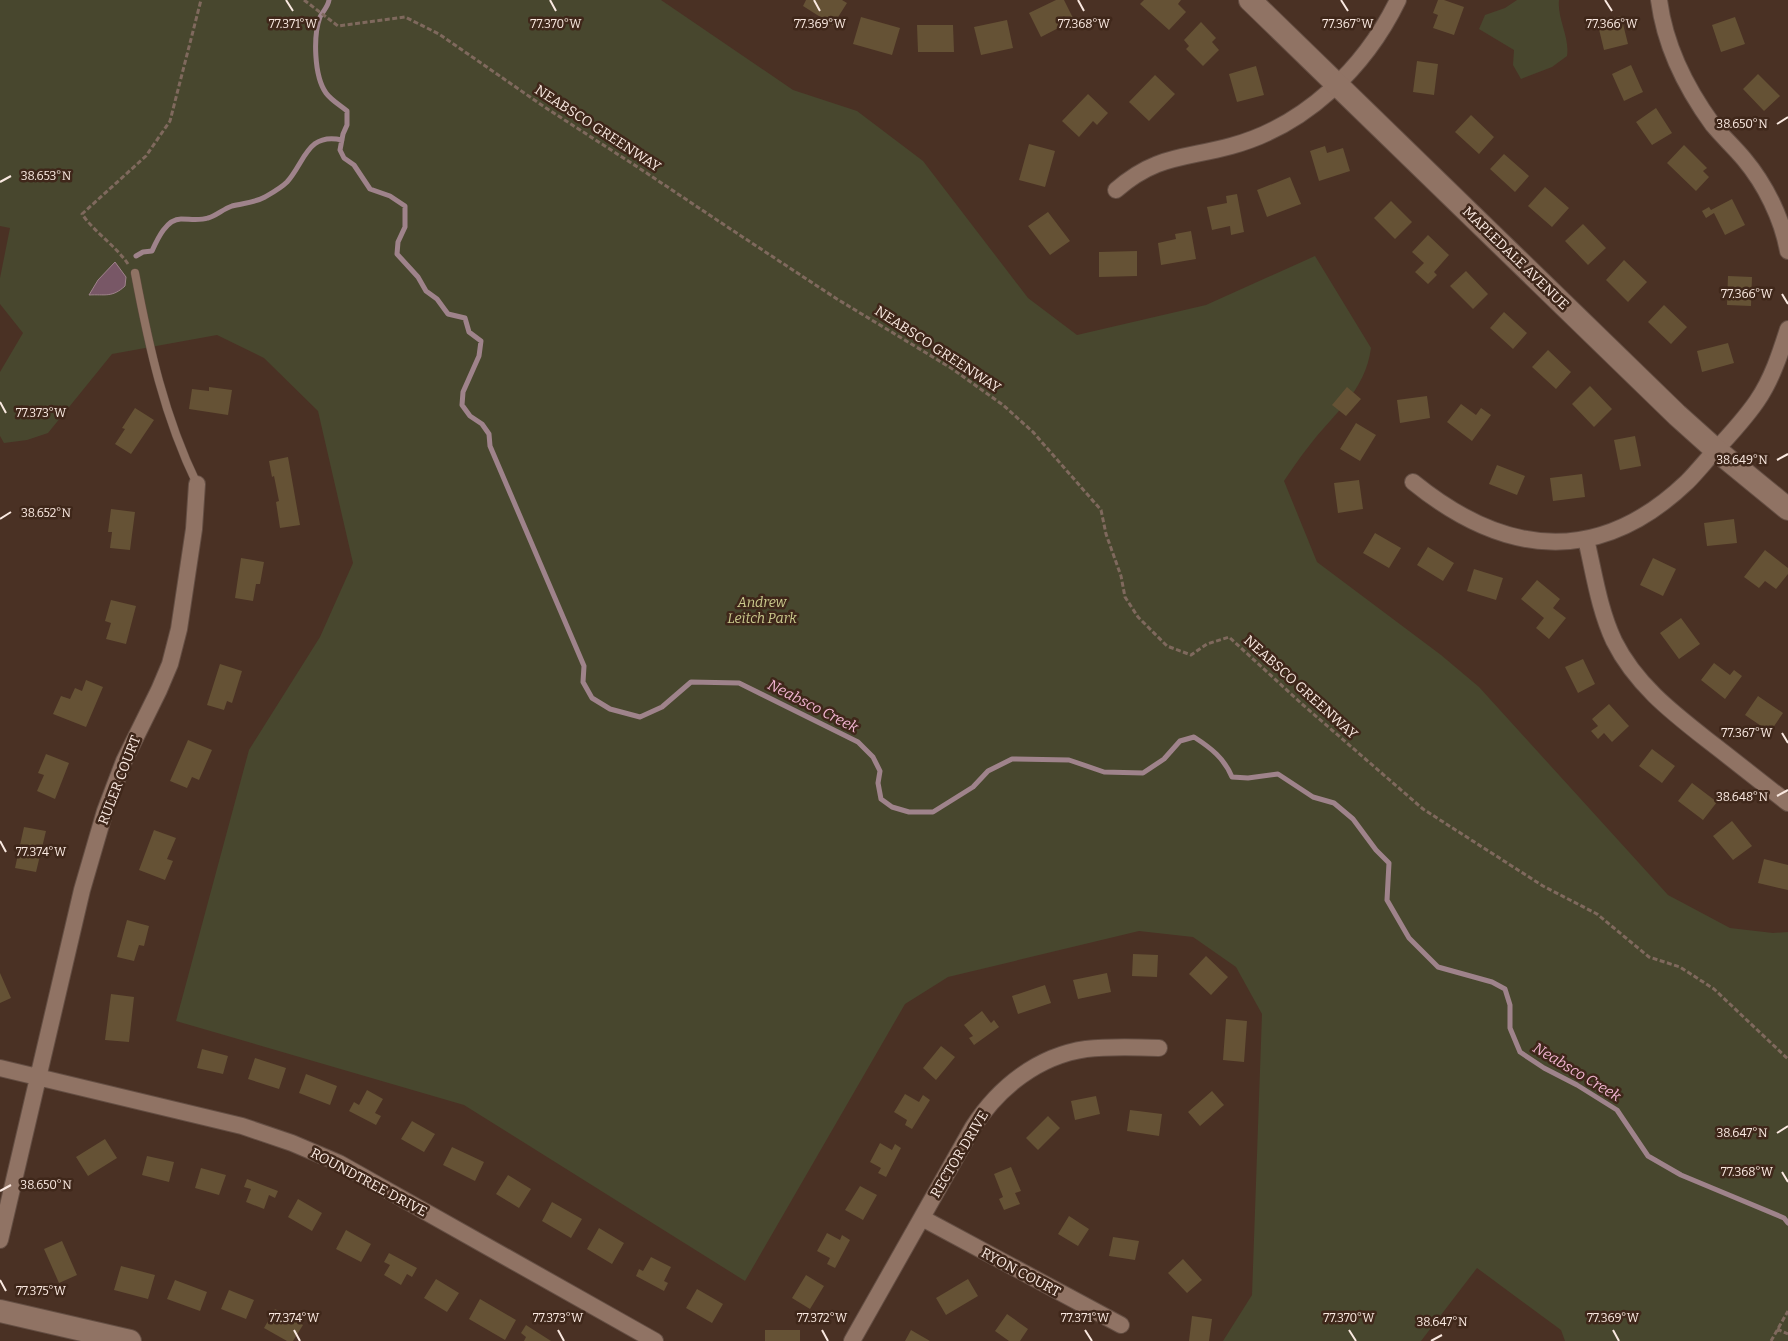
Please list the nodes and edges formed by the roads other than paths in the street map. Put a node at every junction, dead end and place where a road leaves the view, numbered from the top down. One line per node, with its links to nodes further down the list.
1 (1250, 0): 4 (street, MAPLEDALE AVENUE)
2 (1398, 0): 4 (street)
3 (1659, 0): 6 (street)
4 (1337, 84): 5 (street); 9 (street, MAPLEDALE AVENUE)
5 (1116, 190)
6 (1788, 251)
7 (134, 273): 11 (lane)
8 (1788, 329): 9 (street)
9 (1716, 450): 12 (street, MAPLEDALE AVENUE); 13 (street)
10 (1413, 482): 13 (street)
11 (197, 484): 17 (street, RULER COURT)
12 (1788, 509)
13 (1586, 538): 14 (street)
14 (1788, 803)
15 (1160, 1048): 18 (street, RECTOR DRIVE)
16 (0, 1068): 17 (street, ROUNDTREE DRIVE)
17 (39, 1078): 19 (street, RULER COURT); 23 (street, ROUNDTREE DRIVE)
18 (922, 1218): 21 (street, RYON COURT); 24 (street, RECTOR DRIVE)
19 (0, 1240)
20 (0, 1311): 22 (street)
21 (1121, 1326)
22 (130, 1341)
23 (656, 1341)
24 (852, 1341)

